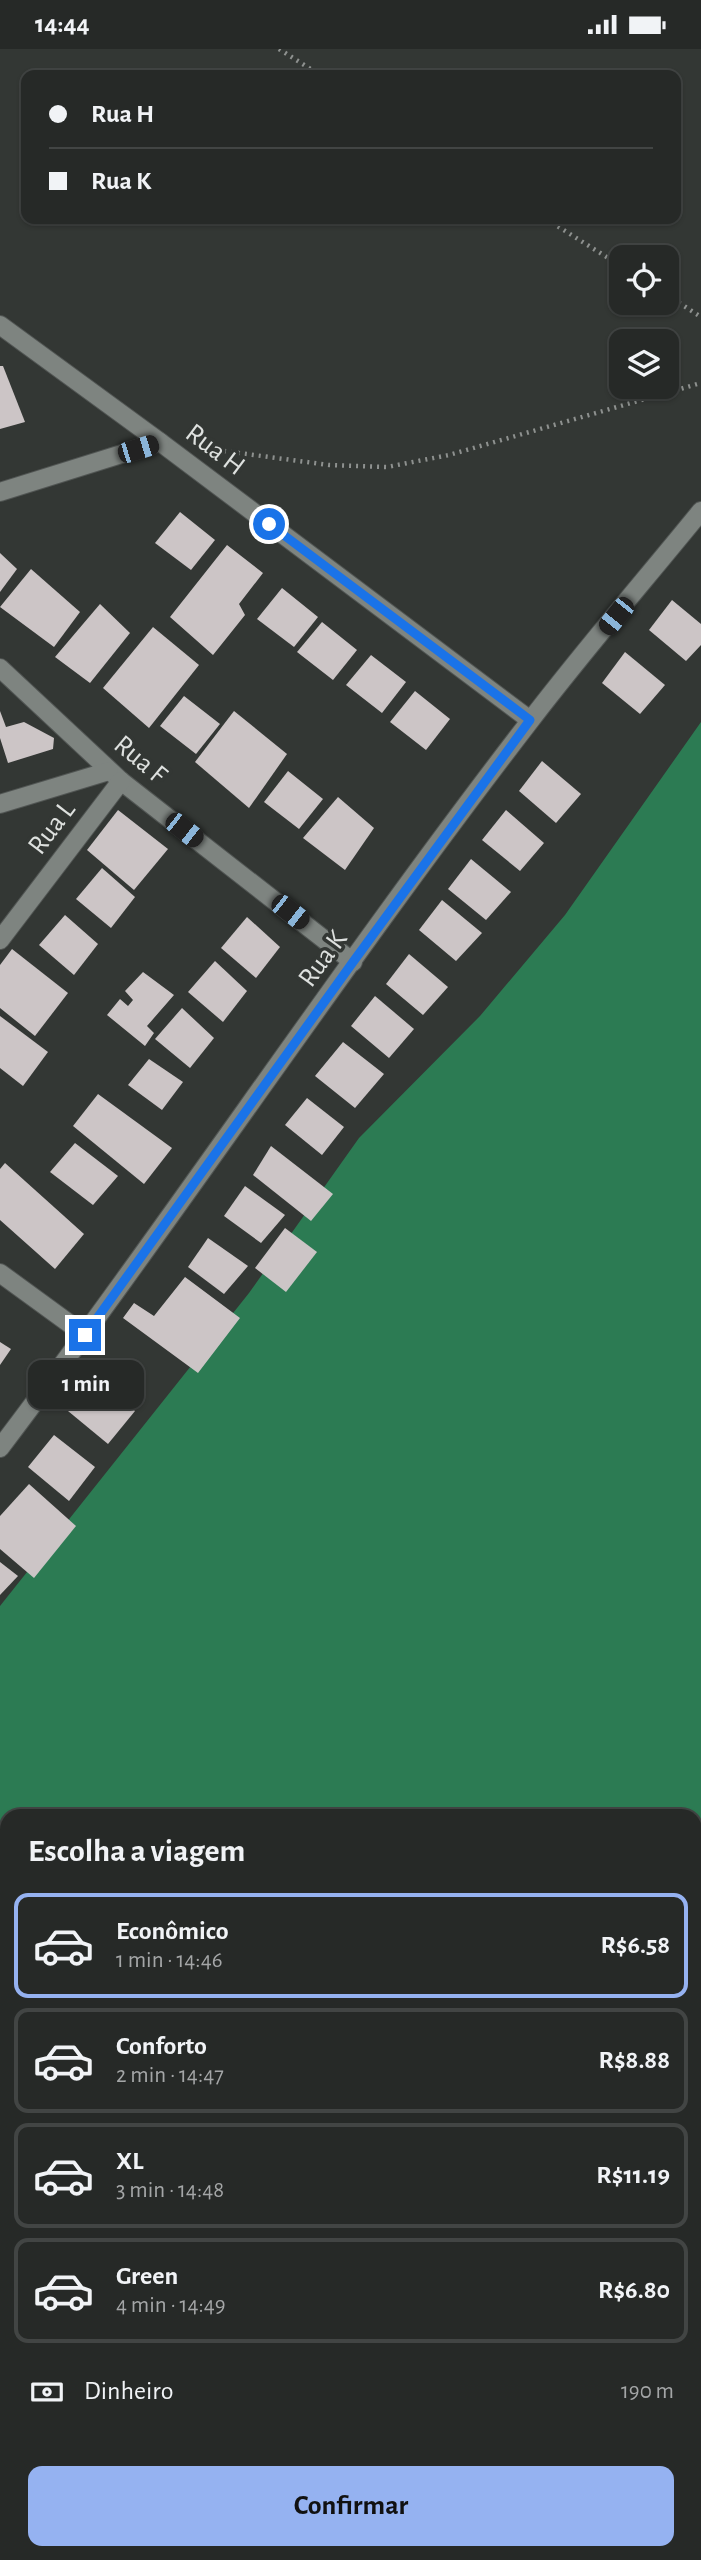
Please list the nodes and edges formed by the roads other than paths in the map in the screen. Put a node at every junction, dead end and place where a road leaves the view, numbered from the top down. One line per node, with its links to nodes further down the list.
1 (0, 325): 2 (street, Rua H)
2 (160, 442): 3 (street); 6 (street, Rua H)
3 (0, 492)
4 (701, 511): 6 (street, Rua K)
5 (0, 668): 7 (street, Rua F)
6 (530, 720): 10 (street, Rua K)
7 (115, 776): 8 (street); 9 (street, Rua L); 10 (street, Rua F)
8 (0, 804)
9 (0, 940)
10 (353, 962): 12 (street, Rua K)
11 (0, 1273): 12 (street)
12 (85, 1335): 13 (street, Rua K)
13 (0, 1448)

